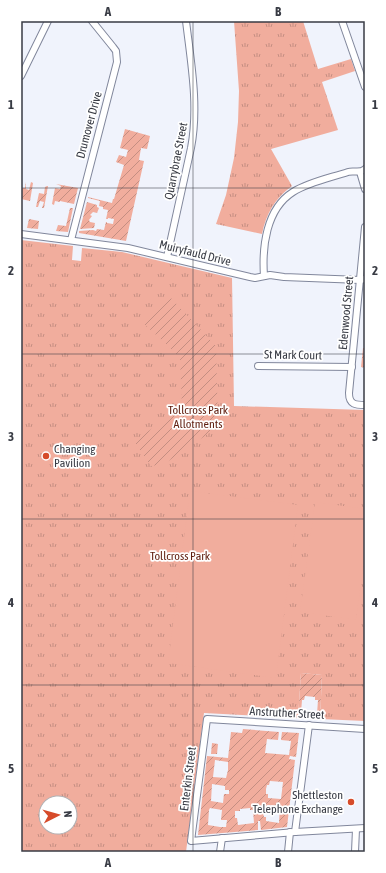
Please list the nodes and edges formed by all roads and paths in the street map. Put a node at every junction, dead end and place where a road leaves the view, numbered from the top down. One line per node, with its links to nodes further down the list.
1 (48, 21): 5 (street)
2 (92, 21): 11 (street, Drumover Drive)
3 (186, 21): 12 (street, Quarrybrae Street)
4 (342, 21): 6 (street)
5 (21, 76)
6 (365, 87)
7 (363, 170): 8 (street); 13 (street)
8 (365, 189)
9 (365, 227): 14 (street, Edenwood Street)
10 (21, 234): 11 (street, Muiryfauld Drive)
11 (71, 240): 12 (street, Muiryfauld Drive)
12 (167, 257): 13 (street, Muiryfauld Drive)
13 (264, 276): 14 (street, Muiryfauld Drive)
14 (363, 279): 16 (street, Edenwood Street)
15 (258, 366): 16 (street, St Mark Court)
16 (352, 367): 17 (street, Edenwood Street)
17 (365, 405)
18 (207, 720): 19 (street, Anstruther Street); 24 (street, Enterkin Street)
19 (310, 725): 20 (street, Anstruther Street); 23 (street)
20 (365, 729)
21 (365, 828): 22 (street)
22 (356, 829): 23 (street); 27 (street)
23 (293, 832): 24 (street); 26 (street)
24 (222, 838): 25 (street)
25 (220, 852)
26 (288, 852)
27 (355, 852)

